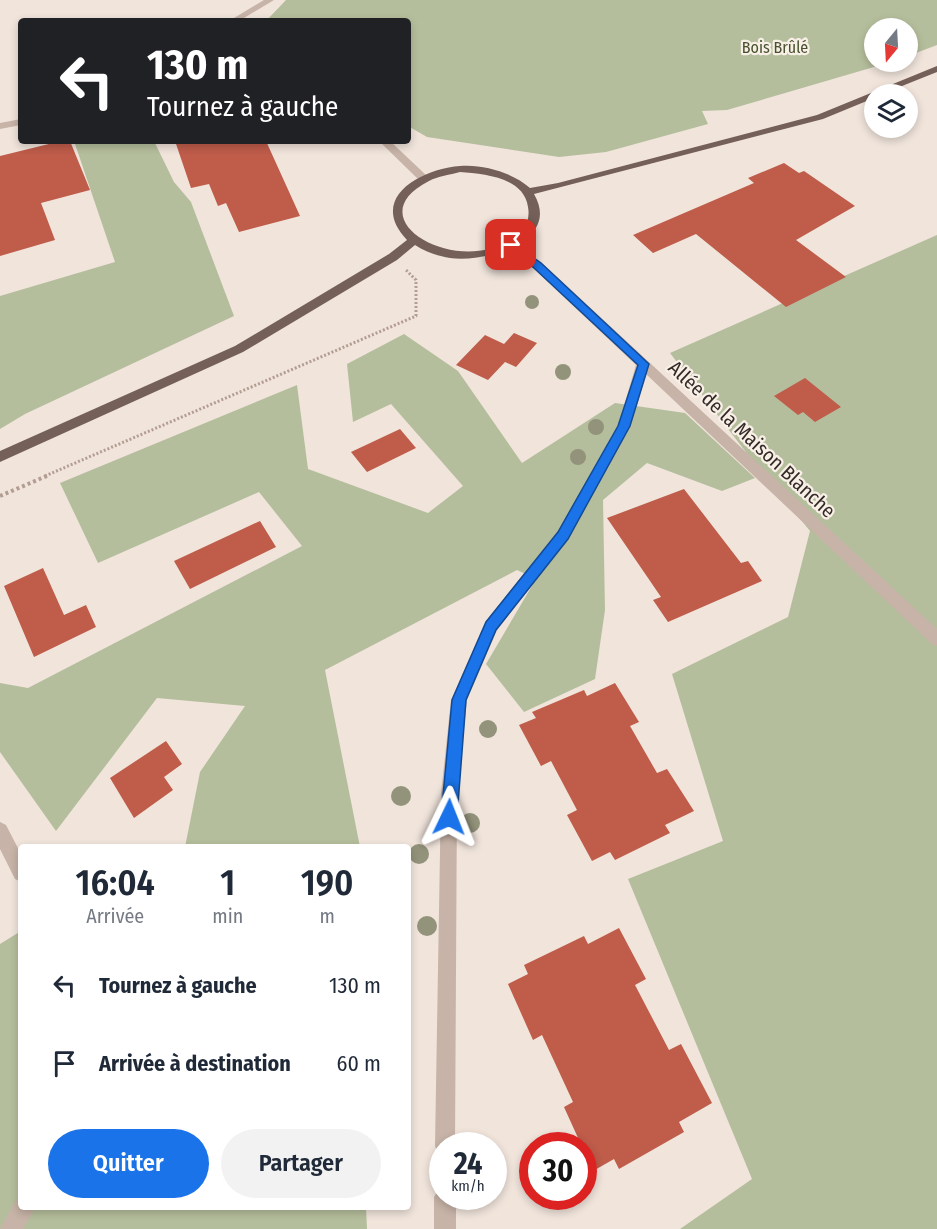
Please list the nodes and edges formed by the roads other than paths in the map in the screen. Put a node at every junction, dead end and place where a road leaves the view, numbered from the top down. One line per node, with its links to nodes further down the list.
1 (269, 1): 2 (street); 3 (street)
2 (238, 18)
3 (256, 18)
4 (937, 69): 5 (main road)
5 (901, 84)
6 (864, 99): 11 (main road)
7 (18, 123): 8 (street)
8 (0, 126)
9 (387, 144): 10 (street)
10 (423, 178): 11 (main road); 12 (main road)
11 (527, 192): 13 (main road)
12 (413, 241): 13 (main road); 15 (main road)
13 (511, 245): 14 (street, Allée de la Maison Blanche)
14 (644, 364): 16 (street, Allée de la Maison Blanche); 19 (street)
15 (0, 457)
16 (937, 639)
17 (0, 831): 18 (street)
18 (18, 867)
19 (445, 1132)
20 (23, 1210): 22 (street)
21 (445, 1210): 23 (street)
22 (11, 1229)
23 (445, 1229)

